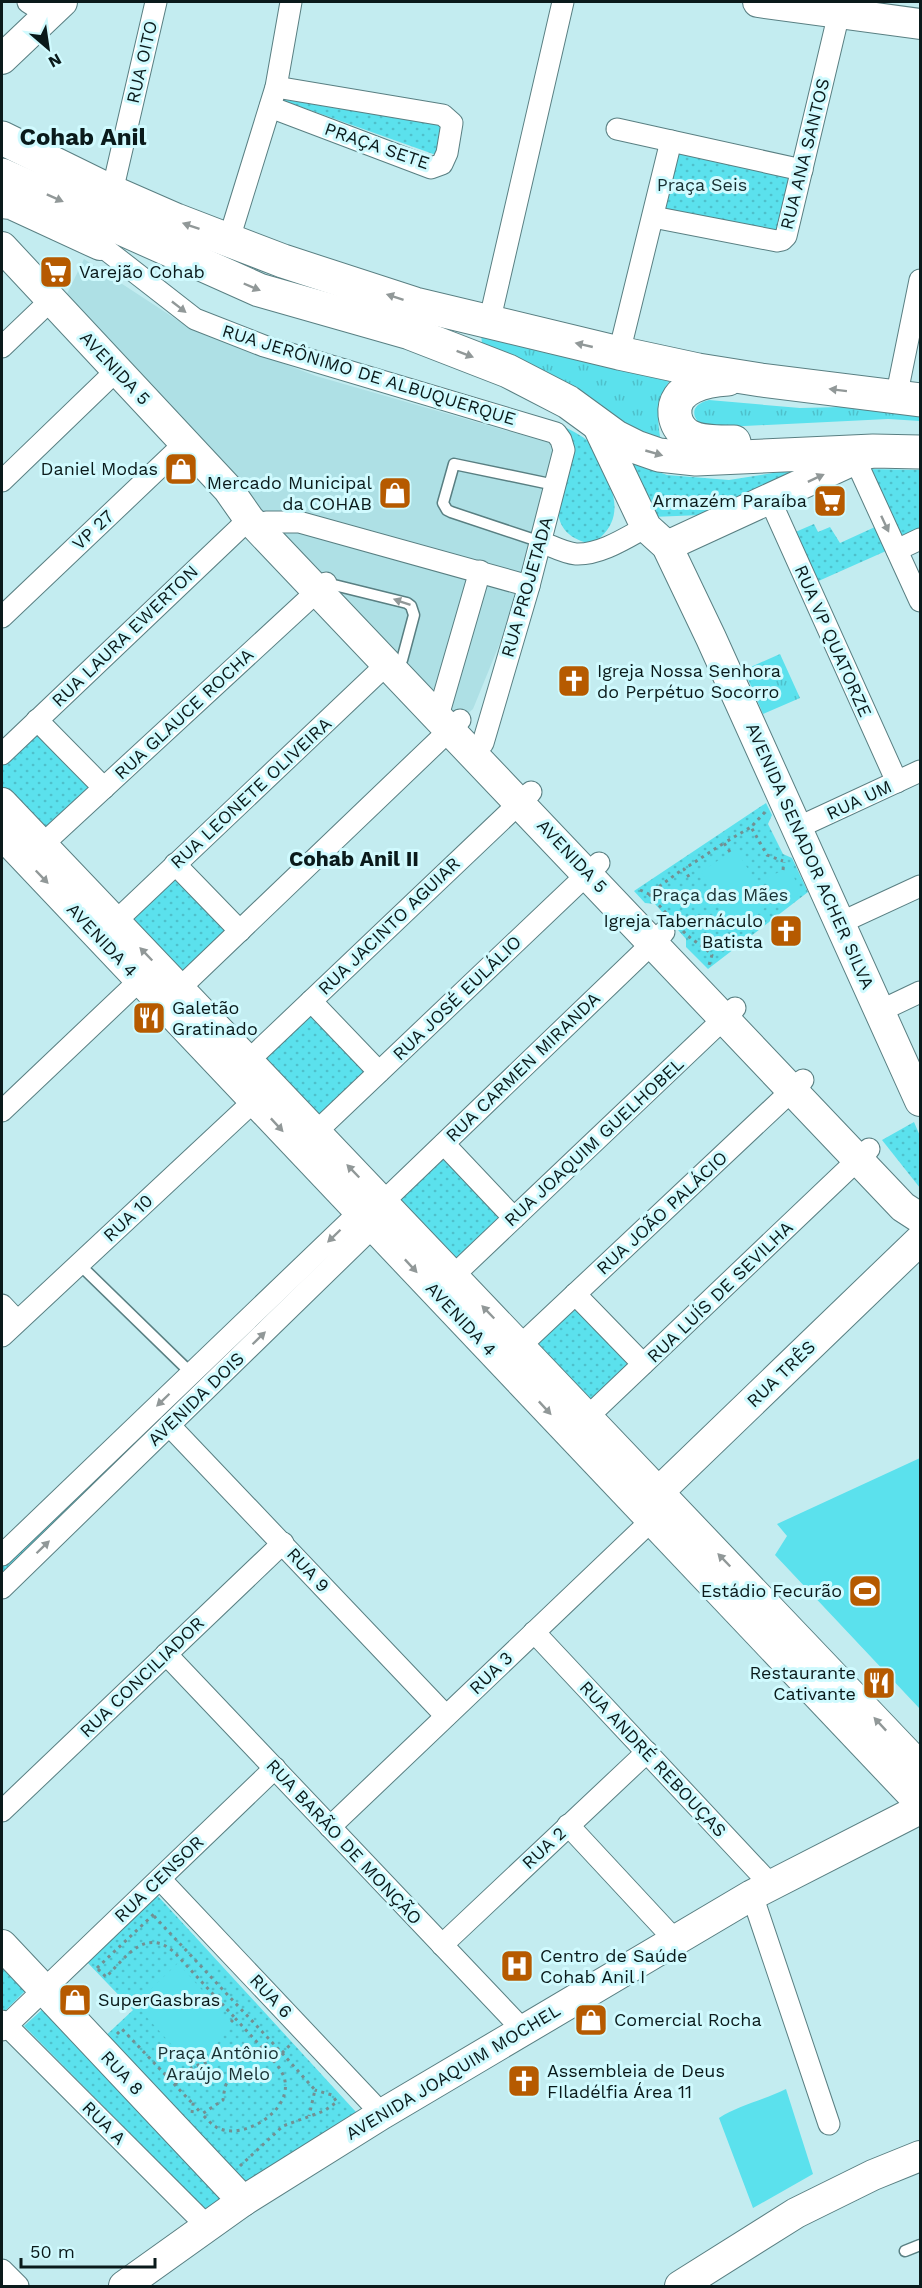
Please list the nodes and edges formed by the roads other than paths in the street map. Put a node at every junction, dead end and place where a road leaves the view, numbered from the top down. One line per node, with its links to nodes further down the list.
1 (156, 2): 18 (street, RUA OITO)
2 (291, 2): 10 (street)
3 (563, 2): 23 (street)
4 (768, 2): 7 (street)
5 (46, 6): 9 (street)
6 (880, 10): 7 (street); 8 (street)
7 (839, 13): 14 (street, RUA ANA SANTOS)
8 (921, 24)
9 (2, 59)
10 (273, 97): 10 (street, PRAÇA SETE); 19 (street)
11 (617, 129): 13 (street)
12 (2, 138): 18 (main road)
13 (670, 141): 14 (street); 17 (street)
14 (802, 170): 17 (street, RUA ANA SANTOS)
15 (2, 175): 18 (main road, one-way to 18)
16 (2, 203): 18 (street)
17 (653, 217): 25 (street)
18 (107, 220): 19 (main road, one-way to 18); 29 (main road, one-way to 29); 30 (street, RUA JERÔNIMO DE ALBUQUERQUE, one-way to 30)
19 (230, 239): 23 (main road, one-way to 19)
20 (2, 247): 22 (street, AVENIDA 5)
21 (921, 280): 28 (street)
22 (51, 300): 24 (street); 26 (street, AVENIDA 5)
23 (489, 323): 25 (main road, one-way to 23)
24 (2, 347)
25 (619, 353): 27 (main road)
26 (117, 370): 31 (street, AVENIDA 5); 34 (street)
27 (761, 380): 28 (main road, one-way to 27); 33 (main road)
28 (908, 399)
29 (596, 422): 33 (main road, one-way to 33); 38 (street, AVENIDA SENADOR ACHER SILVA)
30 (556, 433): 35 (street, RUA PROJETADA)
31 (185, 444): 37 (street, AVENIDA 5); 46 (street, VP 27)
32 (921, 452): 33 (main road)
33 (864, 455): 36 (street, one-way to 33); 41 (street, one-way to 41)
34 (2, 481)
35 (555, 485): 40 (street, RUA PROJETADA); 40 (lane)
36 (770, 500): 38 (street); 53 (street, RUA VP QUATORZE)
37 (258, 520): 42 (street); 44 (street, AVENIDA 5); 49 (street, RUA LAURA EWERTON)
38 (657, 537): 40 (street); 57 (street, AVENIDA SENADOR ACHER SILVA)
39 (921, 538): 41 (street)
40 (541, 542): 43 (street, RUA PROJETADA)
41 (897, 550): 45 (street)
42 (480, 571): 43 (street); 48 (street)
43 (529, 586): 50 (street, RUA PROJETADA)
44 (322, 587): 47 (street, AVENIDA 5); 47 (lane, one-way to 44); 54 (street, RUA GLAUCE ROCHA)
45 (921, 601)
46 (2, 617)
47 (394, 664): 48 (street, AVENIDA 5); 60 (street, RUA LEONETE OLIVEIRA)
48 (448, 716): 50 (street, AVENIDA 5); 55 (street, AVENIDA 5); 66 (street)
49 (37, 720): 51 (street, RUA LAURA EWERTON); 54 (street)
50 (483, 743): 55 (street, AVENIDA 5)
51 (2, 754)
52 (921, 771): 53 (street, RUA UM)
53 (897, 782): 57 (street, RUA UM)
54 (104, 788): 59 (street, RUA GLAUCE ROCHA)
55 (526, 797): 61 (street, AVENIDA 5); 71 (street, RUA JACINTO AGUIAR)
56 (2, 803): 59 (street, AVENIDA 4)
57 (797, 828): 65 (street, AVENIDA SENADOR ACHER SILVA)
58 (2, 834): 63 (street, AVENIDA 4, one-way to 63)
59 (42, 845): 63 (street, AVENIDA 4)
60 (176, 864): 64 (street, RUA LEONETE OLIVEIRA); 66 (street)
61 (593, 868): 67 (street, AVENIDA 5); 76 (street, RUA JOSÉ EULÁLIO)
62 (921, 886): 65 (street)
63 (74, 895): 64 (street, AVENIDA 4); 68 (street, AVENIDA 4)
64 (115, 922): 69 (street, AVENIDA 4, one-way to 64)
65 (840, 923): 72 (street, AVENIDA SENADOR ACHER SILVA)
66 (240, 931): 69 (street)
67 (659, 938): 73 (street, AVENIDA 5); 82 (street, RUA CARMEN MIRANDA)
68 (140, 980): 74 (street, AVENIDA 4); 78 (street)
69 (179, 989): 74 (street, AVENIDA 4)
70 (921, 992): 72 (street)
71 (311, 1001): 75 (street, RUA JACINTO AGUIAR); 76 (street)
72 (880, 1011): 80 (street, AVENIDA SENADOR ACHER SILVA)
73 (730, 1013): 77 (street, AVENIDA 5); 86 (street, RUA JOAQUIM GUELHOBEL)
74 (208, 1036): 75 (street, AVENIDA 4); 79 (street, AVENIDA 4)
75 (248, 1061): 81 (street, AVENIDA 4)
76 (379, 1072): 81 (street, RUA JOSÉ EULÁLIO)
77 (798, 1085): 83 (street, AVENIDA 5); 91 (street, RUA JOÃO PALÁCIO)
78 (6, 1097)
79 (254, 1101): 85 (street, AVENIDA 4, one-way to 85); 89 (street, RUA 10)
80 (921, 1101)
81 (316, 1132): 85 (street, AVENIDA 4, one-way to 81)
82 (444, 1144): 85 (street, RUA CARMEN MIRANDA); 86 (street)
83 (864, 1154): 84 (street, AVENIDA 5); 87 (street, AVENIDA 5); 96 (street, RUA LUÍS DE SEVILHA)
84 (921, 1206)
85 (377, 1209): 90 (street, AVENIDA 4); 97 (street, AVENIDA DOIS, one-way to 97); 98 (street, AVENIDA DOIS, one-way to 85); 99 (street, AVENIDA 4, one-way to 99)
86 (514, 1218): 90 (street, RUA JOAQUIM GUELHOBEL)
87 (921, 1218)
88 (921, 1240): 100 (street, RUA TRÊS)
89 (80, 1264): 93 (street, RUA 10); 97 (lane)
90 (453, 1275): 95 (street, AVENIDA 4, one-way to 90)
91 (575, 1294): 95 (street, RUA JOÃO PALÁCIO); 96 (street)
92 (2, 1305): 93 (street)
93 (17, 1322): 94 (street, RUA 10)
94 (2, 1336)
95 (520, 1346): 99 (street, AVENIDA 4)
96 (643, 1364): 99 (street, RUA LUÍS DE SEVILHA)
97 (191, 1373): 102 (street, AVENIDA DOIS, one-way to 102)
98 (169, 1425): 101 (street, RUA 9); 103 (street, AVENIDA DOIS, one-way to 98)
99 (579, 1426): 100 (street, AVENIDA 4)
100 (650, 1507): 104 (street, RUA 3); 105 (street, AVENIDA 4)
101 (283, 1543): 106 (street, RUA CONCILIADOR); 107 (street, RUA 9)
102 (2, 1555)
103 (2, 1588)
104 (534, 1632): 107 (street, RUA 3); 108 (street, RUA ANDRÉ REBOUÇAS)
105 (784, 1641): 109 (street, AVENIDA 4, one-way to 105); 111 (street, AVENIDA 4)
106 (166, 1654): 110 (street, RUA BARÃO DE MONÇÃO); 113 (street, RUA CONCILIADOR)
107 (446, 1716): 115 (street, RUA 3)
108 (647, 1752): 114 (street, RUA 2); 117 (street, RUA ANDRÉ REBOUÇAS)
109 (921, 1767)
110 (274, 1768): 115 (street, RUA BARÃO DE MONÇÃO); 116 (street, RUA CENSOR)
111 (921, 1803)
112 (921, 1809): 117 (street, AVENIDA JOAQUIM MOCHEL)
113 (2, 1811)
114 (568, 1825): 118 (street); 120 (street, RUA 2)
115 (330, 1827): 120 (street, RUA BARÃO DE MONÇÃO)
116 (160, 1879): 121 (street, RUA CENSOR); 124 (street, RUA 6)
117 (762, 1890): 118 (street, AVENIDA JOAQUIM MOCHEL); 125 (street)
118 (674, 1939): 123 (street, AVENIDA JOAQUIM MOCHEL)
119 (2, 1945): 121 (street, RUA 8)
120 (442, 1945): 123 (street, RUA BARÃO DE MONÇÃO)
121 (44, 1990): 122 (street, RUA CENSOR); 127 (street, RUA 8)
122 (3, 2026): 128 (street, RUA A)
123 (523, 2030): 124 (street, AVENIDA JOAQUIM MOCHEL)
124 (382, 2114): 127 (street, AVENIDA JOAQUIM MOCHEL)
125 (829, 2124)
126 (921, 2156): 134 (street)
127 (243, 2201): 128 (street, AVENIDA JOAQUIM MOCHEL)
128 (207, 2226): 133 (street, AVENIDA JOAQUIM MOCHEL)
129 (921, 2245): 130 (lane)
130 (906, 2251)
131 (2, 2270): 132 (street)
132 (18, 2286)
133 (124, 2286)
134 (681, 2286)

